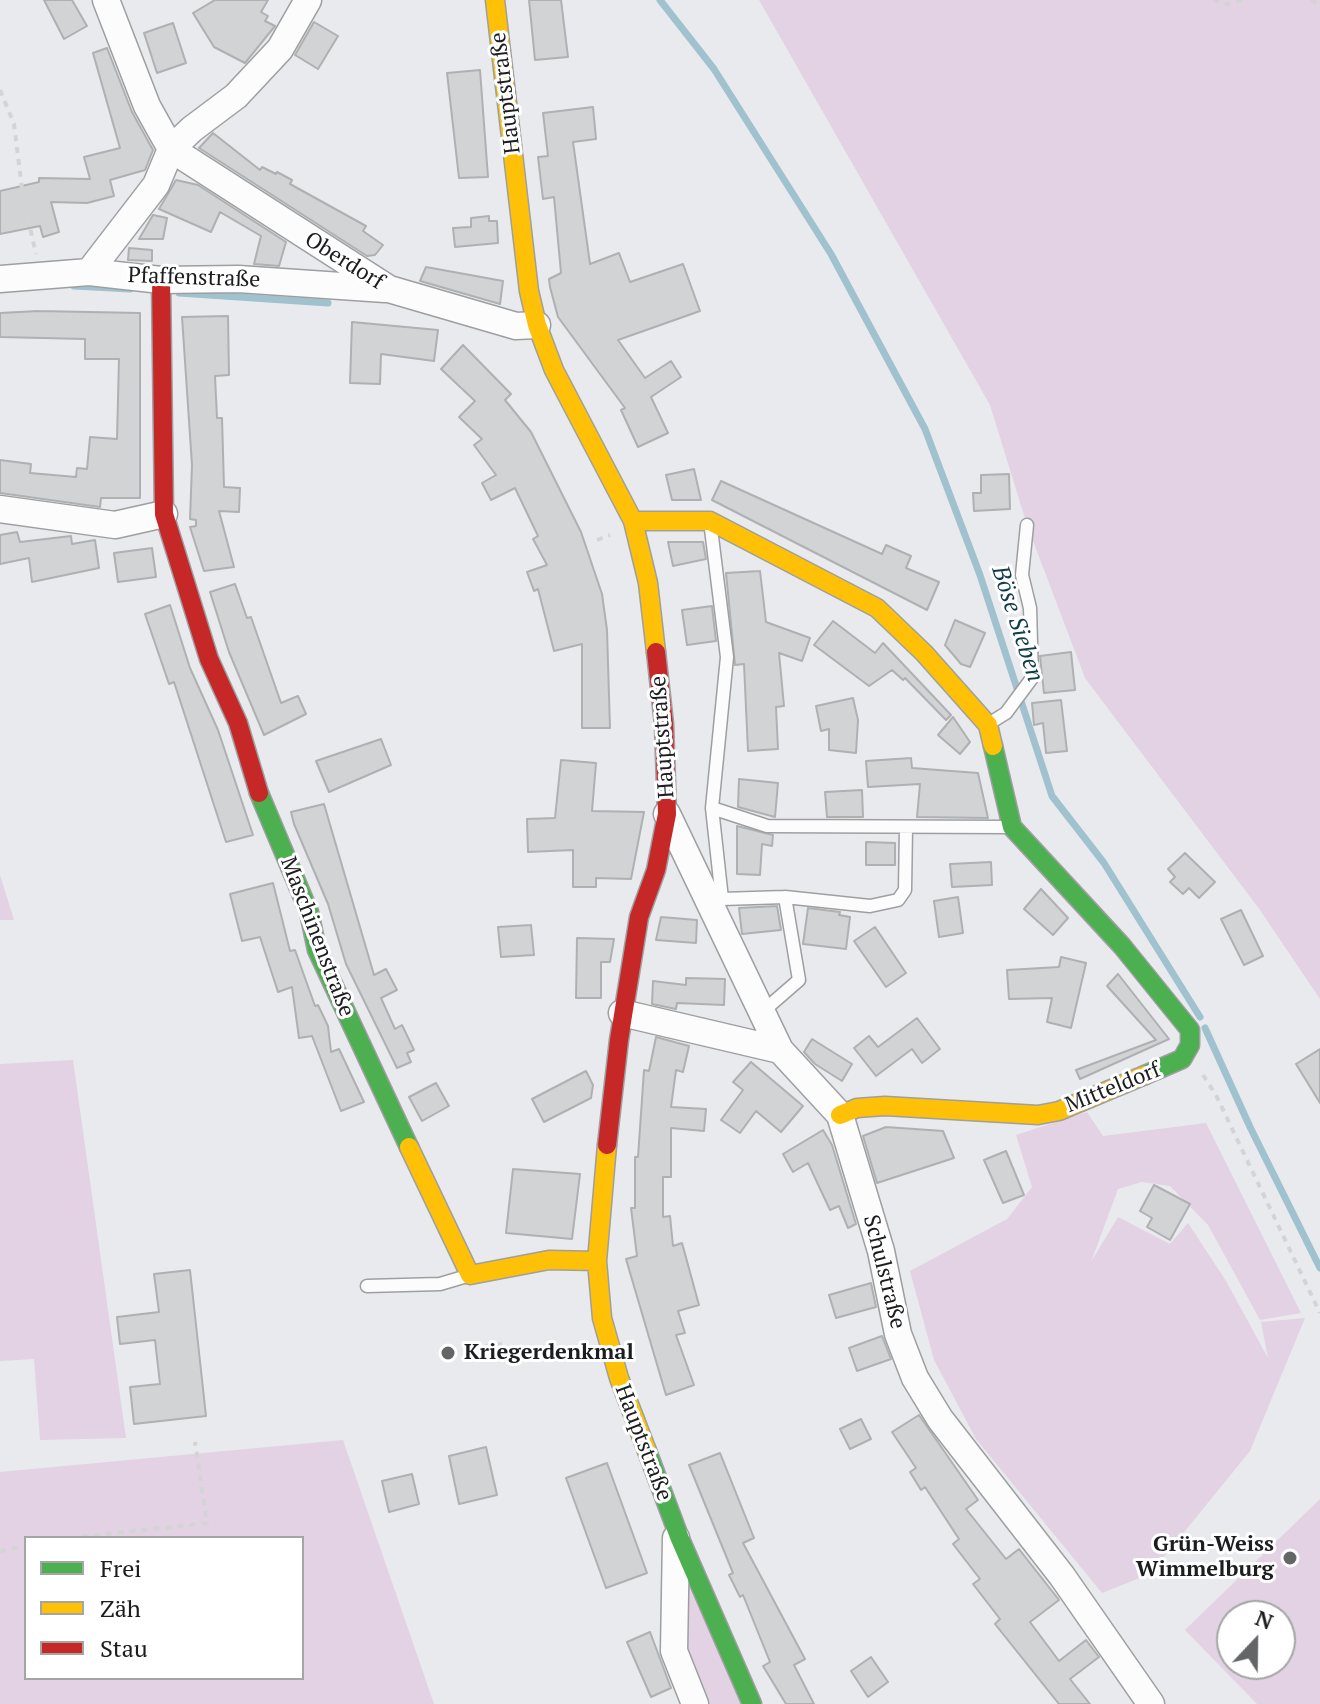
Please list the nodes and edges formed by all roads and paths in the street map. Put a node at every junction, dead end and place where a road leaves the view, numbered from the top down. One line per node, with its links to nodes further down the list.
1 (106, 0): 9 (street, Oberdorf)
2 (308, 0): 9 (street)
3 (495, 0): 15 (street, Hauptstraße)
4 (1213, 0): 5 (path)
5 (1243, 0)
6 (1311, 0): 7 (path)
7 (1320, 5)
8 (0, 90): 11 (path)
9 (171, 149): 10 (street); 14 (street, Oberdorf)
10 (89, 272): 11 (street, Pfaffenstraße); 13 (street, Pfaffenstraße)
11 (35, 274): 12 (street, Pfaffenstraße)
12 (0, 279)
13 (161, 280): 14 (street, Pfaffenstraße); 17 (street, Maschinenstraße)
14 (389, 289): 15 (street, Oberdorf)
15 (537, 325): 18 (street, Hauptstraße)
16 (0, 509): 17 (street)
17 (164, 514): 33 (street, Maschinenstraße)
18 (633, 521): 19 (street, Mitteldorf); 23 (street, Hauptstraße)
19 (710, 521): 21 (street, Mitteldorf); 22 (lane)
20 (1027, 525): 21 (lane)
21 (988, 725): 25 (street, Mitteldorf)
22 (712, 808): 24 (lane); 26 (lane)
23 (667, 814): 27 (street, Hauptstraße); 28 (street, Schulstraße)
24 (906, 827): 25 (lane); 26 (lane)
25 (1012, 827): 30 (street, Mitteldorf)
26 (785, 897): 28 (lane)
27 (622, 1013): 29 (street); 32 (street, Hauptstraße)
28 (761, 1013): 29 (street, Schulstraße)
29 (780, 1050): 31 (street, Schulstraße)
30 (1187, 1051): 31 (street, Mitteldorf); 35 (path)
31 (840, 1115): 45 (street, Schulstraße)
32 (597, 1261): 33 (street); 39 (street, Hauptstraße)
33 (470, 1275): 34 (lane)
34 (367, 1286)
35 (1320, 1313)
36 (502, 1344): 37 (path)
37 (486, 1346)
38 (195, 1442): 40 (path)
39 (677, 1530): 43 (street, Hauptstraße); 44 (street, Hauptstraße)
40 (88, 1536)
41 (24, 1546): 42 (path)
42 (0, 1551)
43 (695, 1704)
44 (752, 1704)
45 (1151, 1704)

